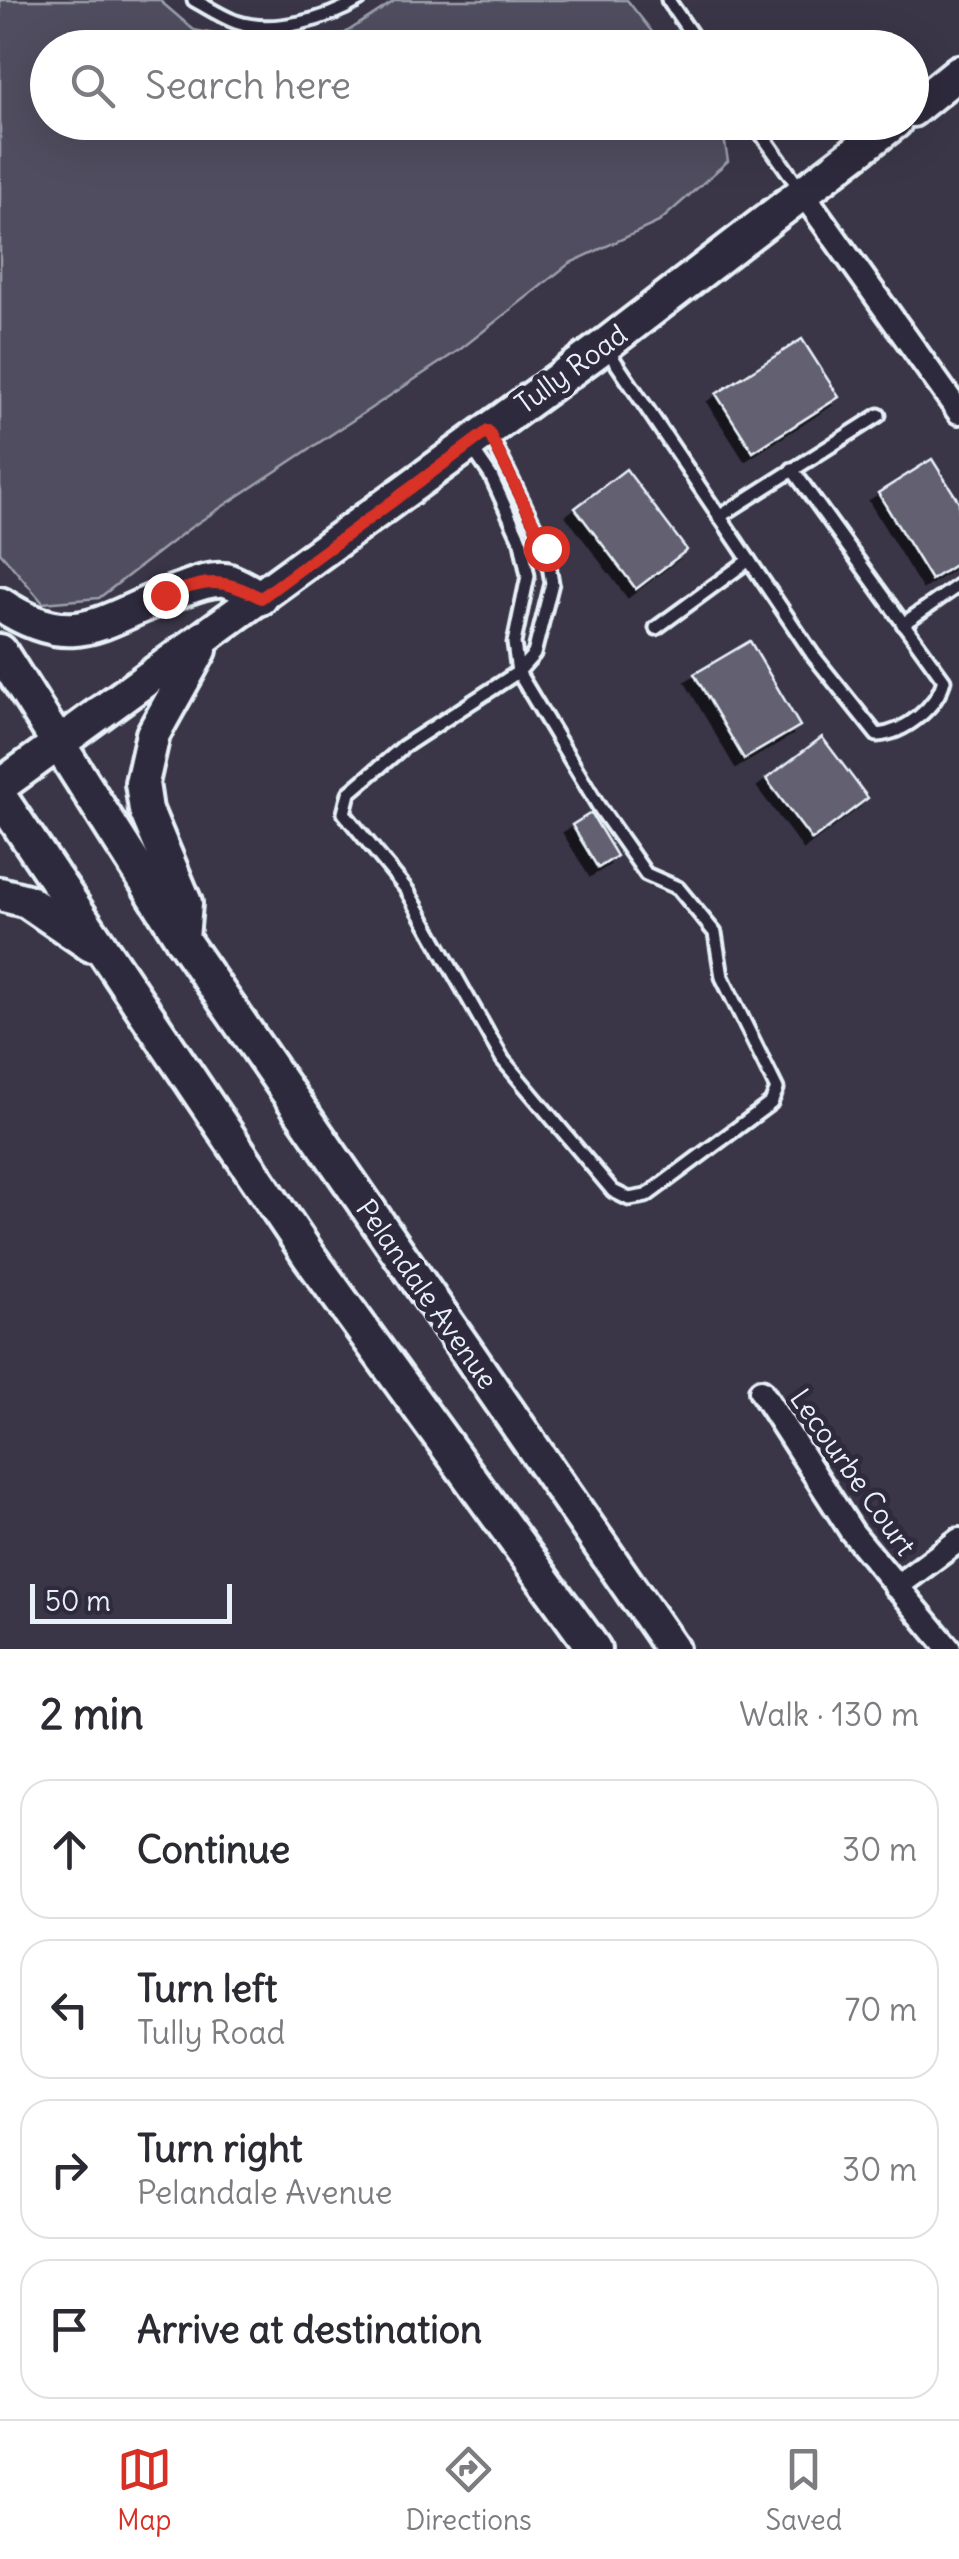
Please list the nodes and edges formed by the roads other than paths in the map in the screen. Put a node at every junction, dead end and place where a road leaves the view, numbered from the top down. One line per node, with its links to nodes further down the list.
1 (194, 0): 2 (lane)
2 (359, 0)
3 (668, 0): 4 (lane)
4 (689, 30)
5 (959, 72): 6 (main road)
6 (929, 96)
7 (766, 140): 9 (lane)
8 (873, 140): 9 (main road, Tully Road)
9 (804, 195): 10 (main road, Tully Road); 11 (street)
10 (604, 346): 13 (main road, Tully Road); 15 (lane)
11 (959, 412)
12 (879, 415): 14 (lane)
13 (479, 438): 18 (main road, Tully Road); 23 (lane); 23 (lane)
14 (792, 469): 15 (lane); 20 (lane)
15 (720, 517): 16 (lane)
16 (748, 560): 20 (lane); 21 (lane)
17 (959, 585): 20 (lane)
18 (261, 598): 19 (main road); 24 (main road, Tully Road); 28 (main road)
19 (0, 604)
20 (903, 624)
21 (656, 628)
22 (0, 650): 24 (main road, Pelandale Avenue)
23 (518, 672): 23 (lane)
24 (60, 744): 25 (main road, Tully Road); 28 (main road, Pelandale Avenue)
25 (0, 786)
26 (0, 796): 29 (main road)
27 (0, 894): 29 (main road)
28 (182, 939): 34 (main road, Pelandale Avenue)
29 (112, 962): 33 (main road)
30 (760, 1391): 32 (street, Lecourbe Court)
31 (959, 1540): 32 (street)
32 (896, 1587): 35 (street, Lecourbe Court)
33 (594, 1649)
34 (672, 1649)
35 (949, 1649)

